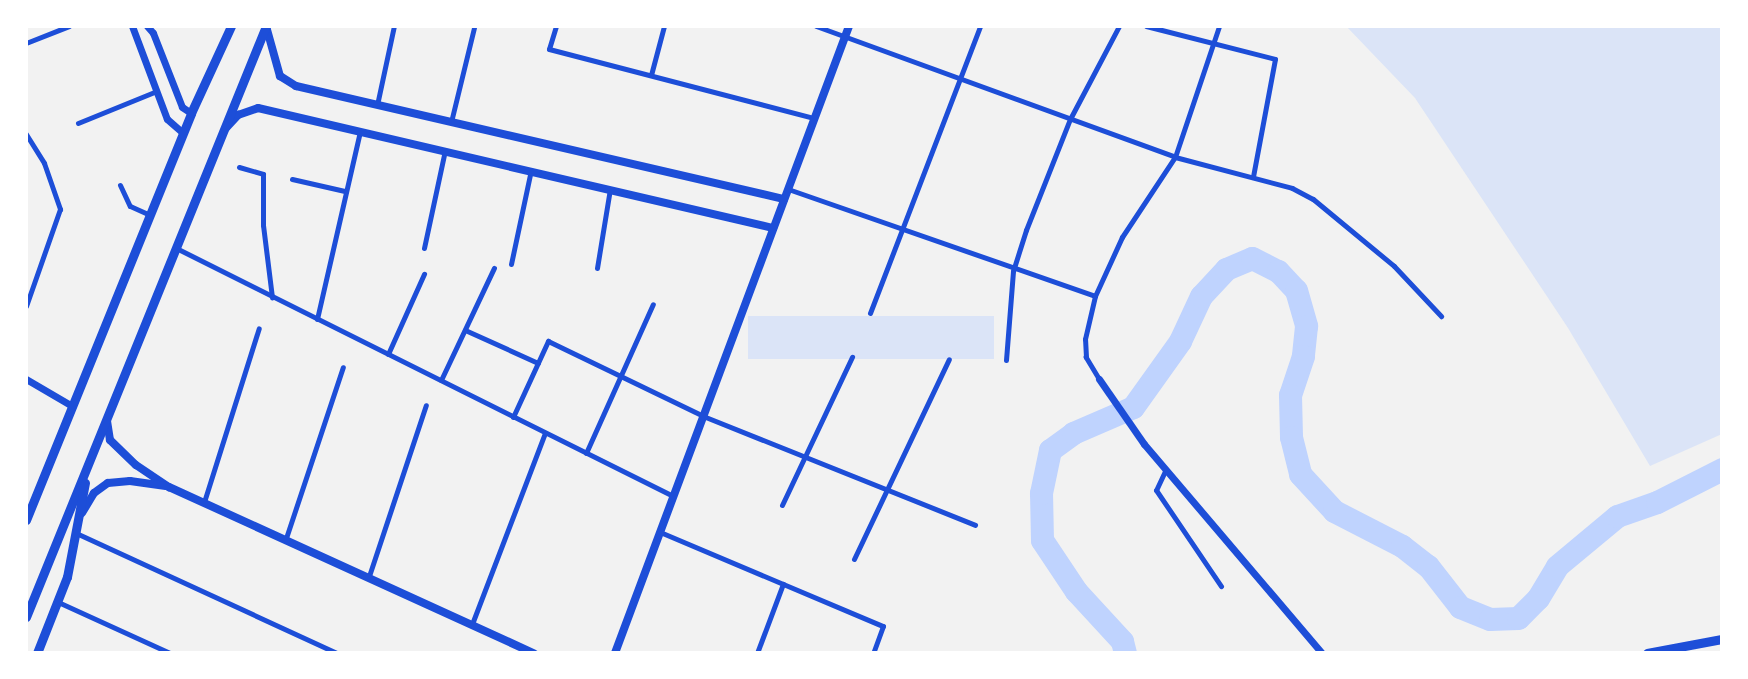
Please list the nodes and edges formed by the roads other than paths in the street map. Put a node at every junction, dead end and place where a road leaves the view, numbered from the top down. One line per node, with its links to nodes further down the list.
1 (69, 26): 19 (street)
2 (132, 26): 22 (street)
3 (147, 26): 24 (street)
4 (231, 26): 24 (main road)
5 (266, 26): 23 (main road); 32 (main road)
6 (394, 26): 23 (street)
7 (556, 26): 20 (street)
8 (664, 26): 20 (street)
9 (816, 26): 17 (street)
10 (849, 26): 17 (main road)
11 (980, 26): 21 (street)
12 (1119, 26): 26 (street)
13 (1146, 26): 16 (street)
14 (1219, 26): 18 (street)
15 (474, 28): 27 (street)
16 (1159, 28): 18 (street)
17 (845, 37): 21 (street); 25 (main road)
18 (1213, 42): 34 (street); 37 (street)
19 (26, 43)
20 (651, 75): 25 (street)
21 (960, 80): 26 (street); 46 (street)
22 (157, 91): 28 (street); 30 (street)
23 (377, 105): 27 (main road)
24 (191, 113): 30 (main road)
25 (814, 118): 41 (main road)
26 (1070, 119): 34 (street); 52 (street)
27 (451, 122): 43 (main road)
28 (78, 124)
29 (360, 130): 32 (main road); 33 (main road); 42 (street)
30 (183, 133): 44 (main road)
31 (26, 134): 57 (street)
32 (222, 134): 47 (main road)
33 (445, 150): 36 (main road); 48 (street)
34 (1175, 156): 37 (street); 54 (street)
35 (239, 167): 55 (street)
36 (531, 170): 40 (main road); 49 (street)
37 (1252, 177): 59 (street)
38 (292, 178): 42 (street)
39 (120, 185): 44 (street)
40 (610, 189): 45 (main road); 51 (street)
41 (788, 189): 43 (main road); 46 (street)
42 (345, 191): 60 (street)
43 (784, 199): 45 (main road)
44 (150, 215): 74 (main road)
45 (773, 228): 76 (main road)
46 (903, 232): 52 (street); 58 (street)
47 (176, 248): 55 (street); 75 (main road)
48 (424, 248)
49 (511, 264)
50 (494, 268): 62 (street)
51 (597, 268)
52 (1013, 271): 54 (street); 66 (street)
53 (424, 274): 63 (street)
54 (1095, 296): 71 (street)
55 (272, 297): 60 (street)
56 (653, 304): 69 (street)
57 (26, 306)
58 (870, 313)
59 (1441, 316)
60 (317, 319): 63 (street)
61 (259, 328): 88 (street)
62 (465, 330): 67 (street); 72 (street)
63 (388, 354): 72 (street)
64 (852, 357): 80 (street)
65 (948, 359): 85 (street)
66 (1006, 359)
67 (538, 363): 69 (street); 77 (street)
68 (343, 367): 94 (street)
69 (621, 376): 76 (street); 79 (street)
70 (26, 379): 74 (street)
71 (1099, 379): 83 (street)
72 (441, 380): 77 (street)
73 (426, 405): 96 (street)
74 (72, 406): 82 (main road)
75 (108, 415): 81 (main road); 84 (main road)
76 (703, 416): 80 (street); 86 (main road)
77 (513, 417): 78 (street)
78 (545, 433): 79 (street); 101 (street)
79 (586, 453): 86 (street)
80 (804, 456): 85 (street); 89 (street)
81 (89, 464): 93 (main road); 100 (main road)
82 (46, 471): 87 (main road); 90 (main road)
83 (1166, 471): 98 (street); 110 (street)
84 (169, 487): 88 (main road); 93 (main road)
85 (890, 491): 91 (street); 95 (street)
86 (673, 496): 92 (main road)
87 (26, 500)
88 (204, 502): 94 (main road)
89 (782, 505)
90 (26, 520)
91 (975, 525)
92 (660, 532): 97 (street); 107 (main road)
93 (76, 533): 99 (main road); 105 (street)
94 (286, 538): 96 (main road)
95 (854, 559)
96 (369, 576): 101 (main road)
97 (783, 584): 108 (street); 109 (street)
98 (1221, 586)
99 (58, 602): 103 (main road); 104 (street)
100 (26, 617)
101 (472, 624): 106 (main road)
102 (1722, 639): 111 (main road)
103 (37, 653)
104 (170, 653)
105 (337, 653)
106 (534, 653)
107 (615, 653)
108 (757, 653)
109 (873, 653)
110 (1322, 653)
111 (1647, 653)

